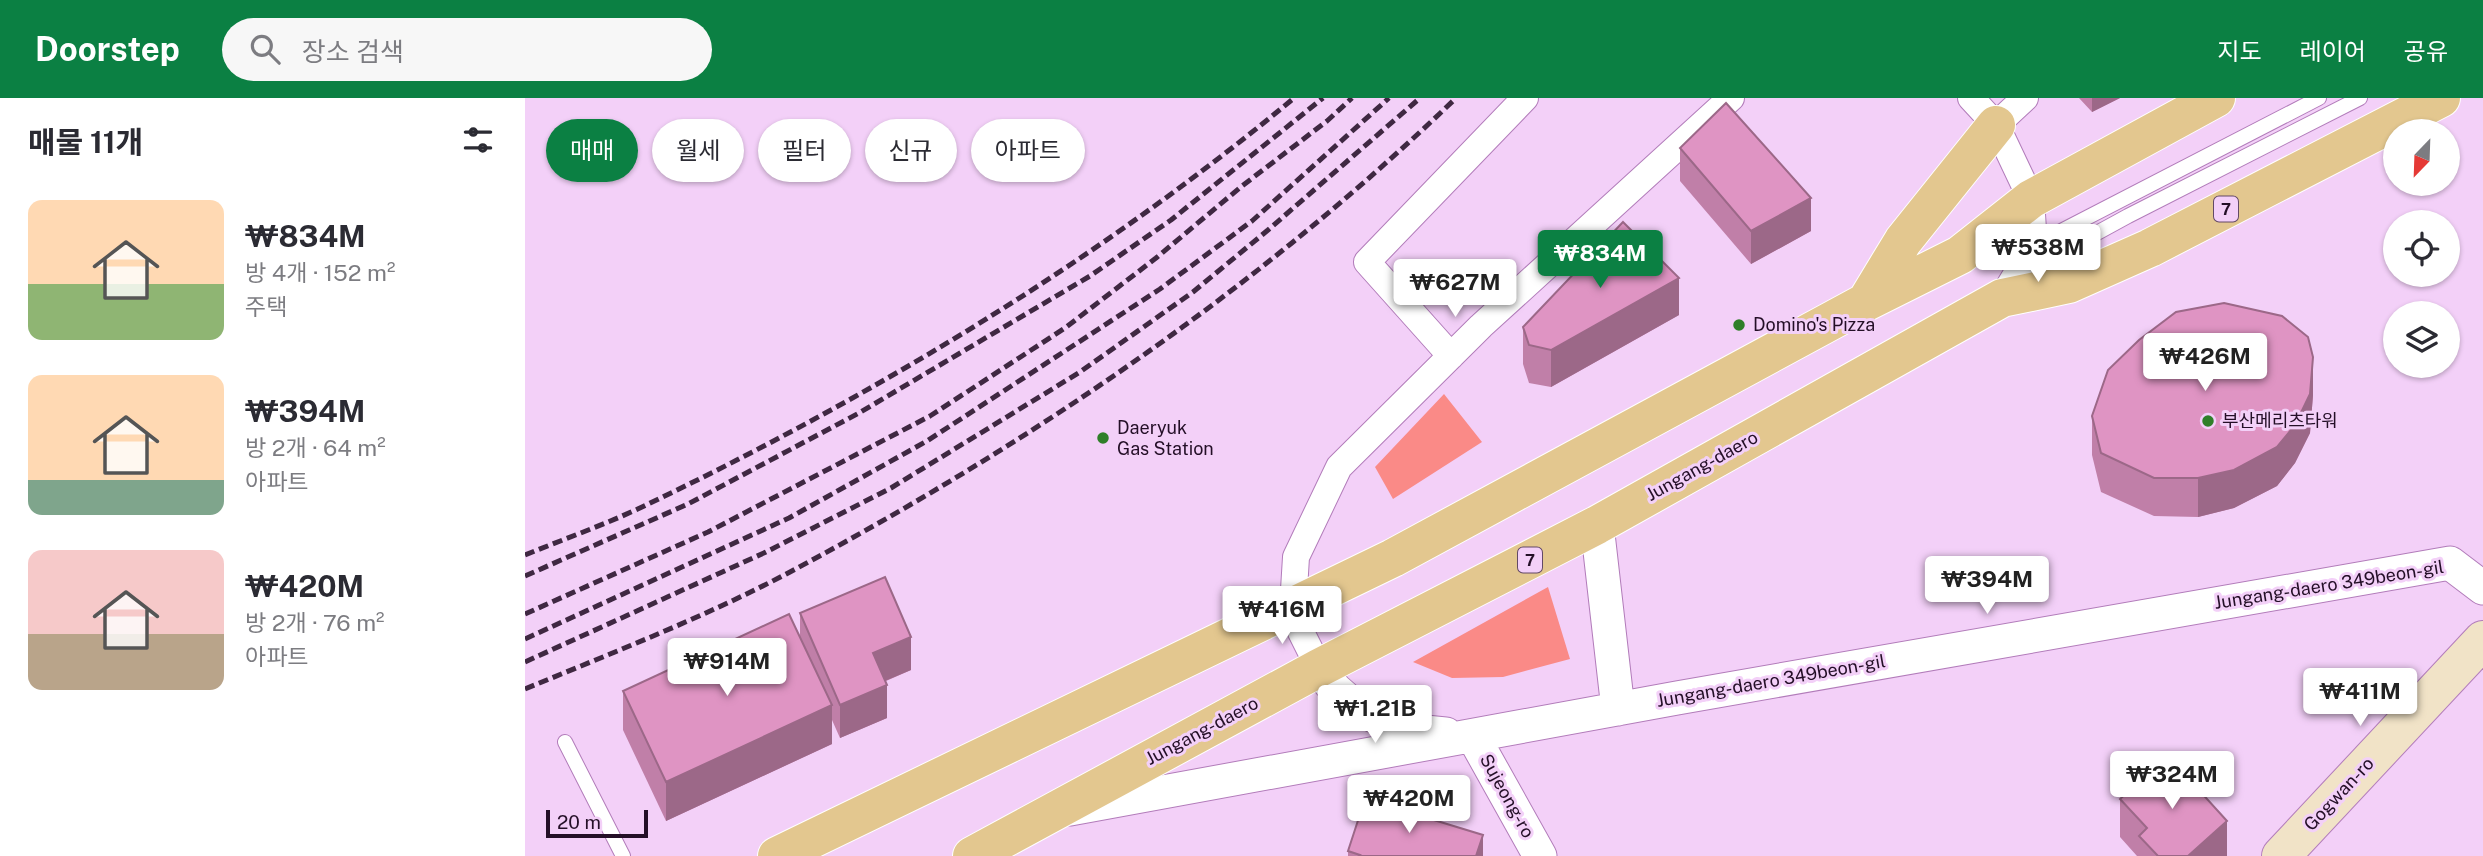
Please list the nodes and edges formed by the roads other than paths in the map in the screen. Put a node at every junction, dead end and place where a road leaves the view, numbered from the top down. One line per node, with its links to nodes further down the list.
1 (1525, 98): 14 (street)
2 (1731, 98): 14 (street)
3 (2025, 98): 8 (street)
4 (2216, 98): 9 (main road)
5 (2319, 98): 10 (lane)
6 (2360, 98): 12 (lane)
7 (2441, 98): 12 (main road, Jungang-daero / 7)
8 (1984, 112): 9 (street); 13 (main road)
9 (2031, 199): 10 (street); 11 (main road)
10 (2034, 245): 11 (lane); 12 (street)
11 (1960, 255): 13 (main road)
12 (2002, 298): 15 (main road, Jungang-daero / 7)
13 (1866, 302): 17 (main road)
14 (1451, 356): 17 (street)
15 (1597, 526): 19 (main road, Jungang-daero / 7); 20 (street)
16 (2483, 588): 20 (street, Jungang-daero 349beon-gil)
17 (1293, 606): 19 (street); 23 (main road)
18 (2483, 640): 30 (main road, Gogwan-ro)
19 (1318, 668): 21 (street); 24 (main road, Jungang-daero / 7)
20 (1618, 709): 21 (street, Jungang-daero 349beon-gil)
21 (1473, 736): 24 (street, Jungang-daero 349beon-gil); 29 (street, Sujeong-ro)
22 (565, 742): 25 (lane)
23 (876, 808): 26 (main road); 27 (lane)
24 (1052, 812): 28 (main road, Jungang-daero / 7)
25 (623, 856)
26 (777, 856)
27 (808, 856)
28 (972, 856)
29 (1540, 856)
30 (2281, 856)

